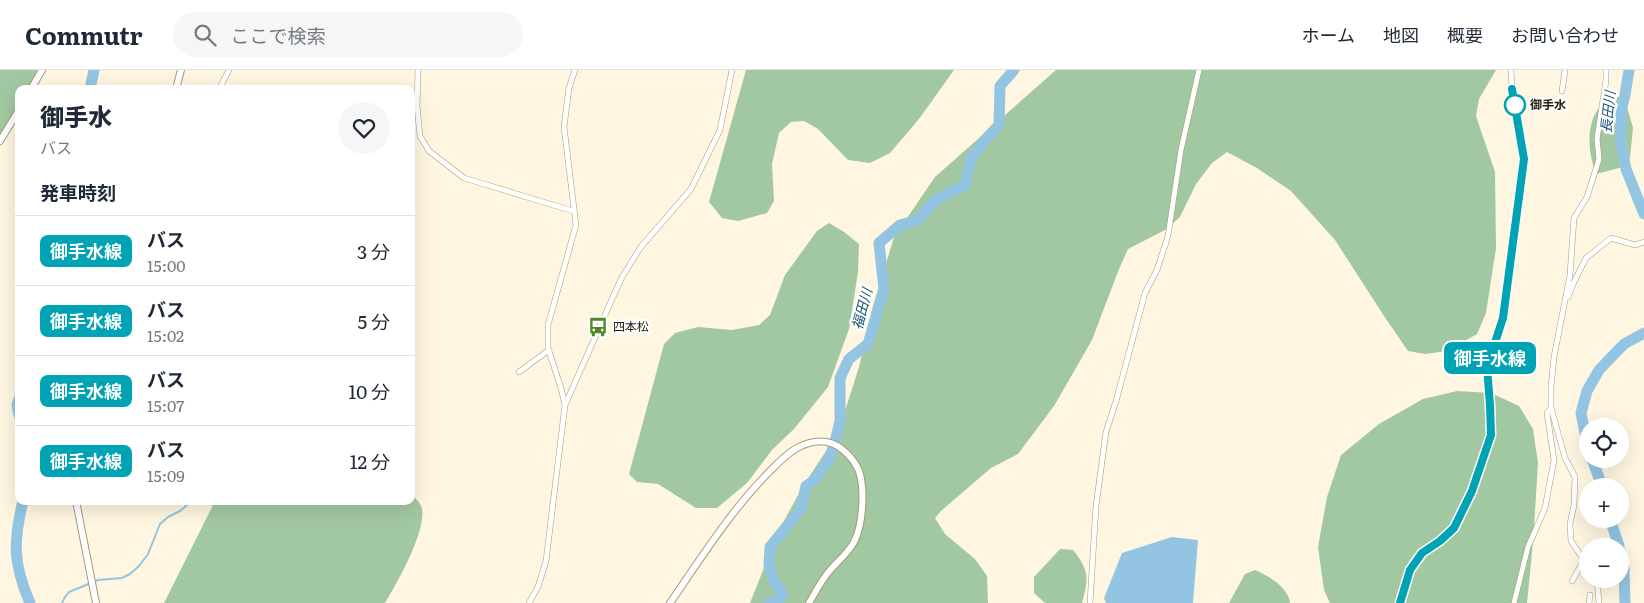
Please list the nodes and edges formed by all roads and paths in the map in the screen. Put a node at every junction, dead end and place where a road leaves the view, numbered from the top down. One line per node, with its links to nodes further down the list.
1 (42, 70): 11 (street)
2 (181, 70): 12 (street)
3 (229, 70): 13 (street)
4 (418, 70): 17 (street)
5 (575, 70): 17 (street)
6 (732, 70): 22 (street)
7 (1199, 70): 34 (street)
8 (1511, 70): 35 (street)
9 (1565, 70): 14 (street)
10 (1606, 70): 19 (street)
11 (33, 85)
12 (177, 85)
13 (221, 85)
14 (1562, 91)
15 (15, 117): 16 (street)
16 (0, 141)
17 (573, 211): 20 (street)
18 (1641, 243): 19 (street)
19 (1565, 304): 23 (street)
20 (549, 350): 21 (street); 22 (street)
21 (519, 372)
22 (565, 405): 31 (street)
23 (1551, 408): 25 (street); 36 (street)
24 (77, 505): 30 (street)
25 (1579, 553)
26 (1579, 569): 27 (street)
27 (1572, 581)
28 (1598, 589): 38 (street)
29 (1590, 595): 37 (street)
30 (95, 600)
31 (529, 603)
32 (670, 603): 33 (street)
33 (809, 603)
34 (1090, 603)
35 (1400, 603)
36 (1514, 603)
37 (1589, 603)
38 (1599, 603)

